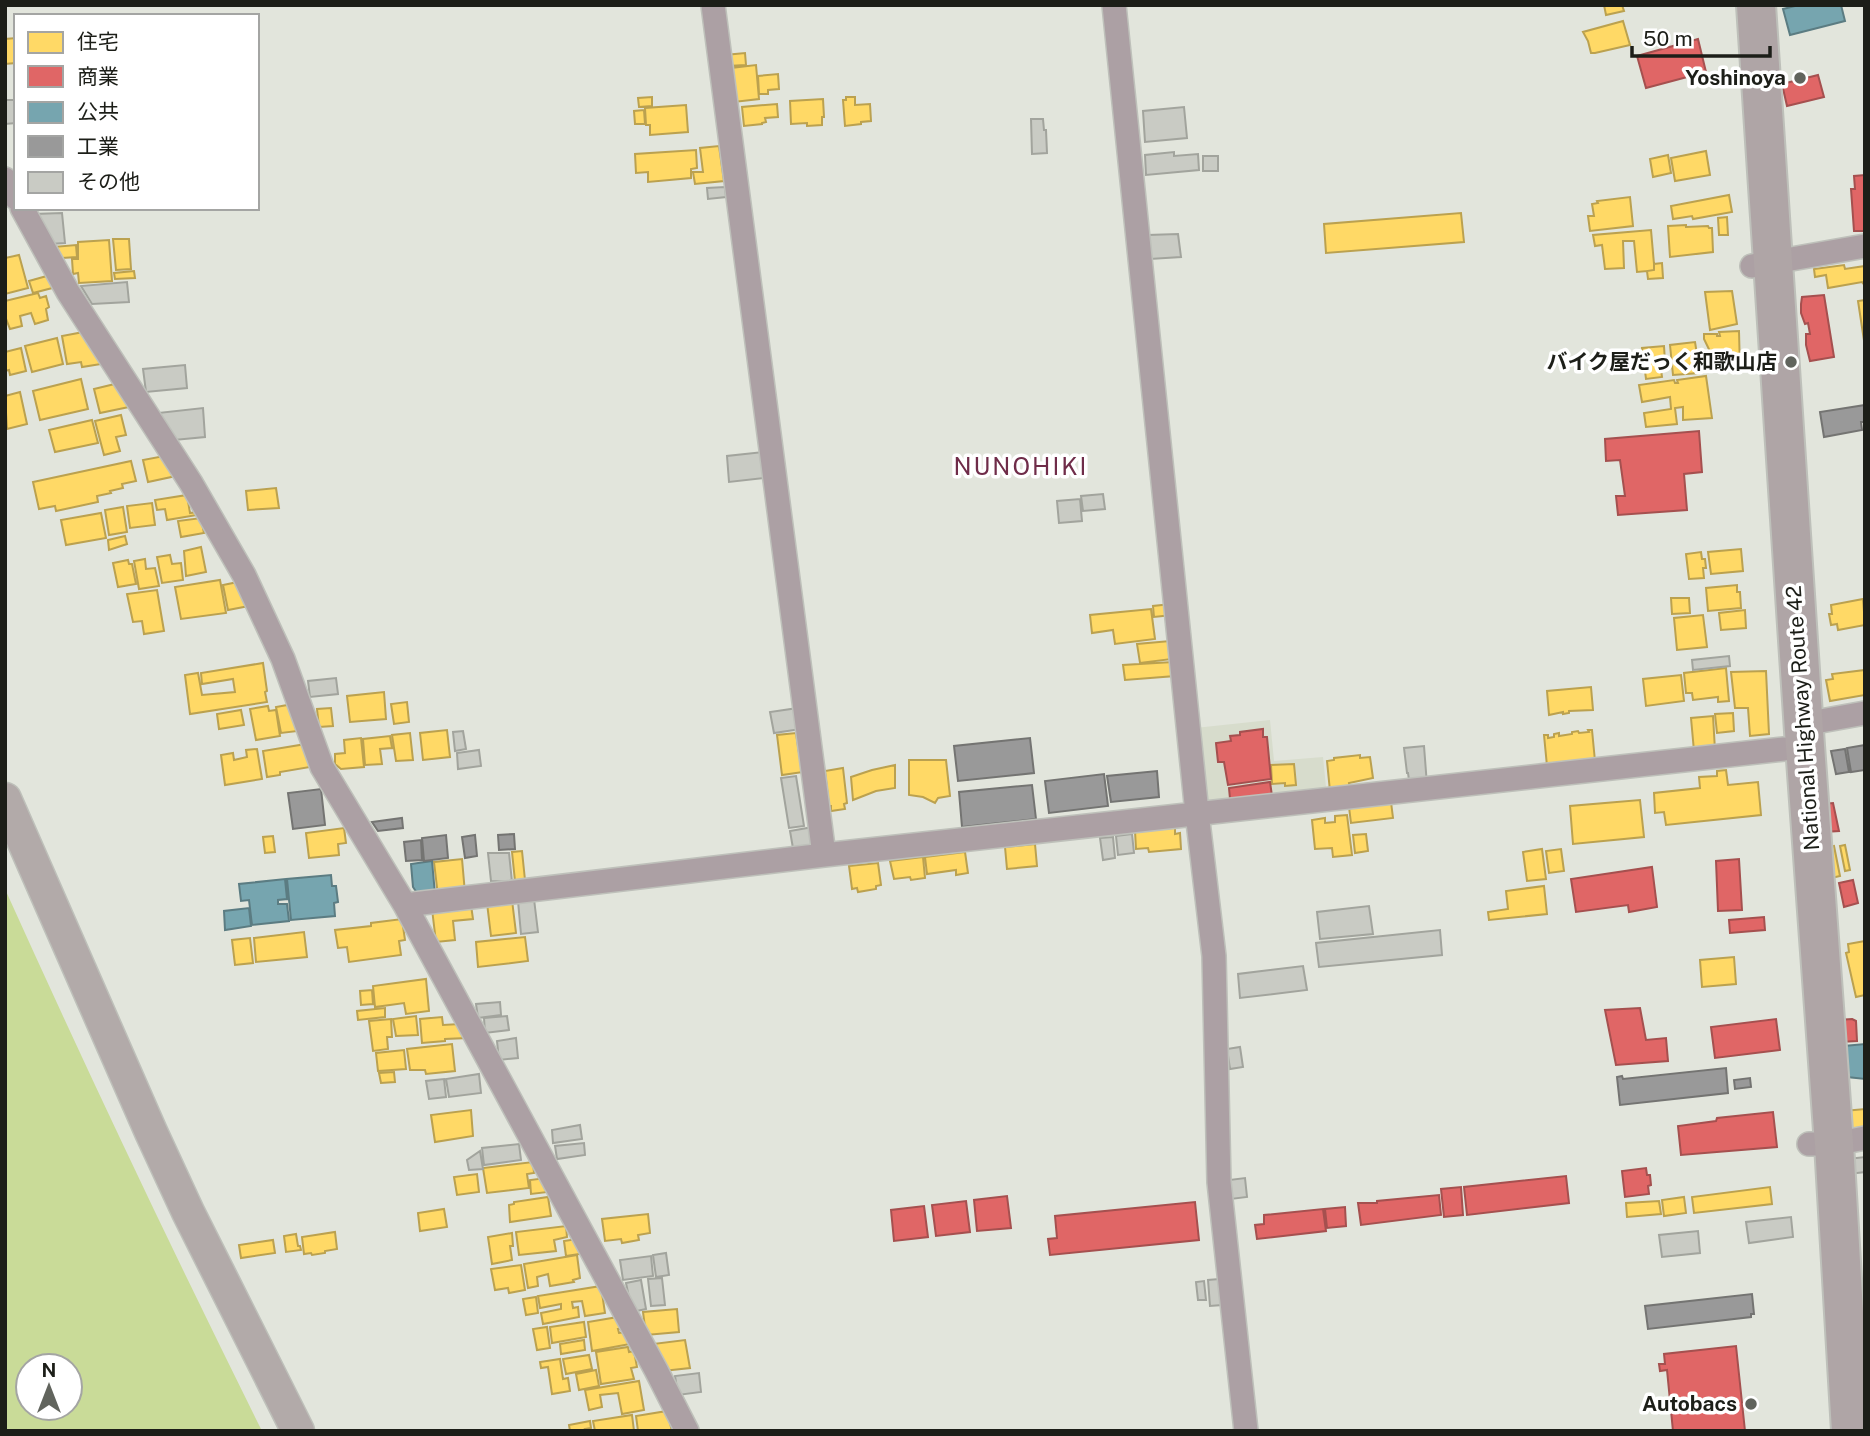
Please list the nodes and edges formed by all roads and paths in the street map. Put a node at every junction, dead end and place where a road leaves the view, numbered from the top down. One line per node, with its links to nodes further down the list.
1 (713, 5): 14 (street)
2 (1114, 5): 13 (street)
3 (1733, 5): 9 (highway, National Highway Route 42)
4 (1756, 5): 9 (highway, National Highway Route 42)
5 (5, 179): 6 (street)
6 (14, 195)
7 (23, 210): 15 (street)
8 (1865, 246): 9 (street)
9 (1763, 264): 11 (highway, National Highway Route 42)
10 (1865, 713): 11 (street)
11 (1794, 736): 13 (street); 16 (highway, National Highway Route 42)
12 (5, 799): 18 (street)
13 (1197, 813): 14 (street); 20 (street)
14 (824, 855): 15 (street)
15 (405, 905): 19 (street)
16 (1836, 1142): 17 (highway, National Highway Route 42); 21 (highway, National Highway Route 42)
17 (1856, 1347): 22 (highway, National Highway Route 42)
18 (298, 1431)
19 (687, 1431)
20 (1246, 1431)
21 (1826, 1431)
22 (1851, 1431)

